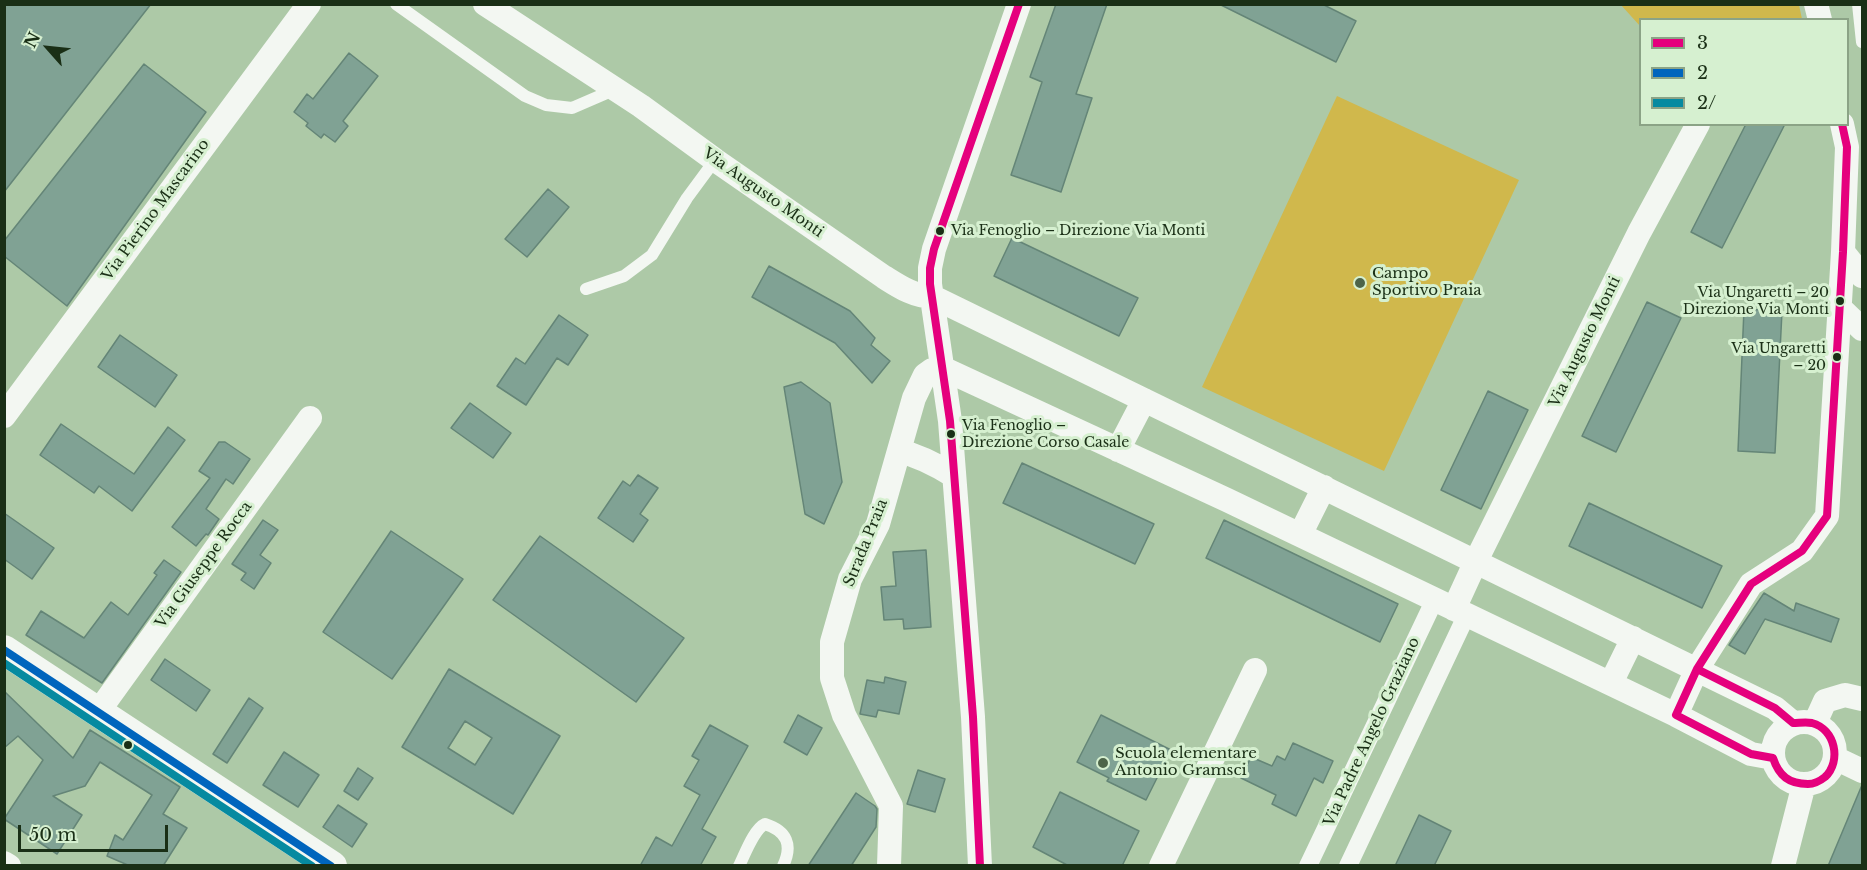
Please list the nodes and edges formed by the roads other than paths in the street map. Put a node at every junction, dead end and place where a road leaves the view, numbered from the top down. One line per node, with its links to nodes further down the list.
1 (309, 4): 19 (street, Via Pierino Mascarino)
2 (396, 4): 7 (lane)
3 (485, 4): 7 (street)
4 (1019, 4): 14 (street)
5 (1858, 4): 6 (lane)
6 (1863, 42)
7 (616, 90): 10 (street, Via Augusto Monti)
8 (1697, 126): 26 (street, Via Augusto Monti)
9 (1842, 126): 11 (street)
10 (715, 160): 13 (lane); 14 (street, Via Augusto Monti)
11 (1843, 252): 12 (street); 15 (street)
12 (1863, 276)
13 (586, 289)
14 (933, 297): 17 (street); 18 (street, Via Augusto Monti)
15 (1840, 308): 16 (street); 30 (street)
16 (1863, 329)
17 (942, 368): 21 (street); 22 (street, Strada Praia); 23 (street)
18 (1144, 400): 21 (street); 24 (street, Via Augusto Monti)
19 (4, 416)
20 (310, 418): 34 (street, Via Giuseppe Rocca)
21 (1118, 450): 25 (street)
22 (899, 451): 23 (street); 46 (street, Strada Praia)
23 (954, 476): 47 (street)
24 (1324, 487): 25 (street); 26 (street, Via Augusto Monti)
25 (1300, 535): 27 (street)
26 (1476, 561): 27 (street, Via Augusto Monti); 28 (street, Via Augusto Monti)
27 (1452, 608): 32 (street); 49 (street, Via Padre Angelo Graziano); 50 (street)
28 (1633, 638): 30 (street, Via Augusto Monti); 32 (street)
29 (4, 650): 34 (street)
30 (1697, 669): 35 (street); 36 (street, Via Augusto Monti)
31 (1255, 670): 48 (street)
32 (1611, 683): 35 (street)
33 (1863, 699): 36 (street)
34 (98, 712): 43 (street)
35 (1676, 715): 37 (street)
36 (1804, 723): 37 (street); 38 (street, Via Augusto Monti)
37 (1773, 758): 40 (street)
38 (1835, 758): 39 (street); 40 (street)
39 (1863, 771)
40 (1804, 784): 51 (street)
41 (4, 862): 42 (street)
42 (9, 866)
43 (332, 866)
44 (739, 866): 45 (lane)
45 (783, 866)
46 (889, 866)
47 (980, 866)
48 (1161, 866)
49 (1308, 866)
50 (1348, 866)
51 (1784, 866)

